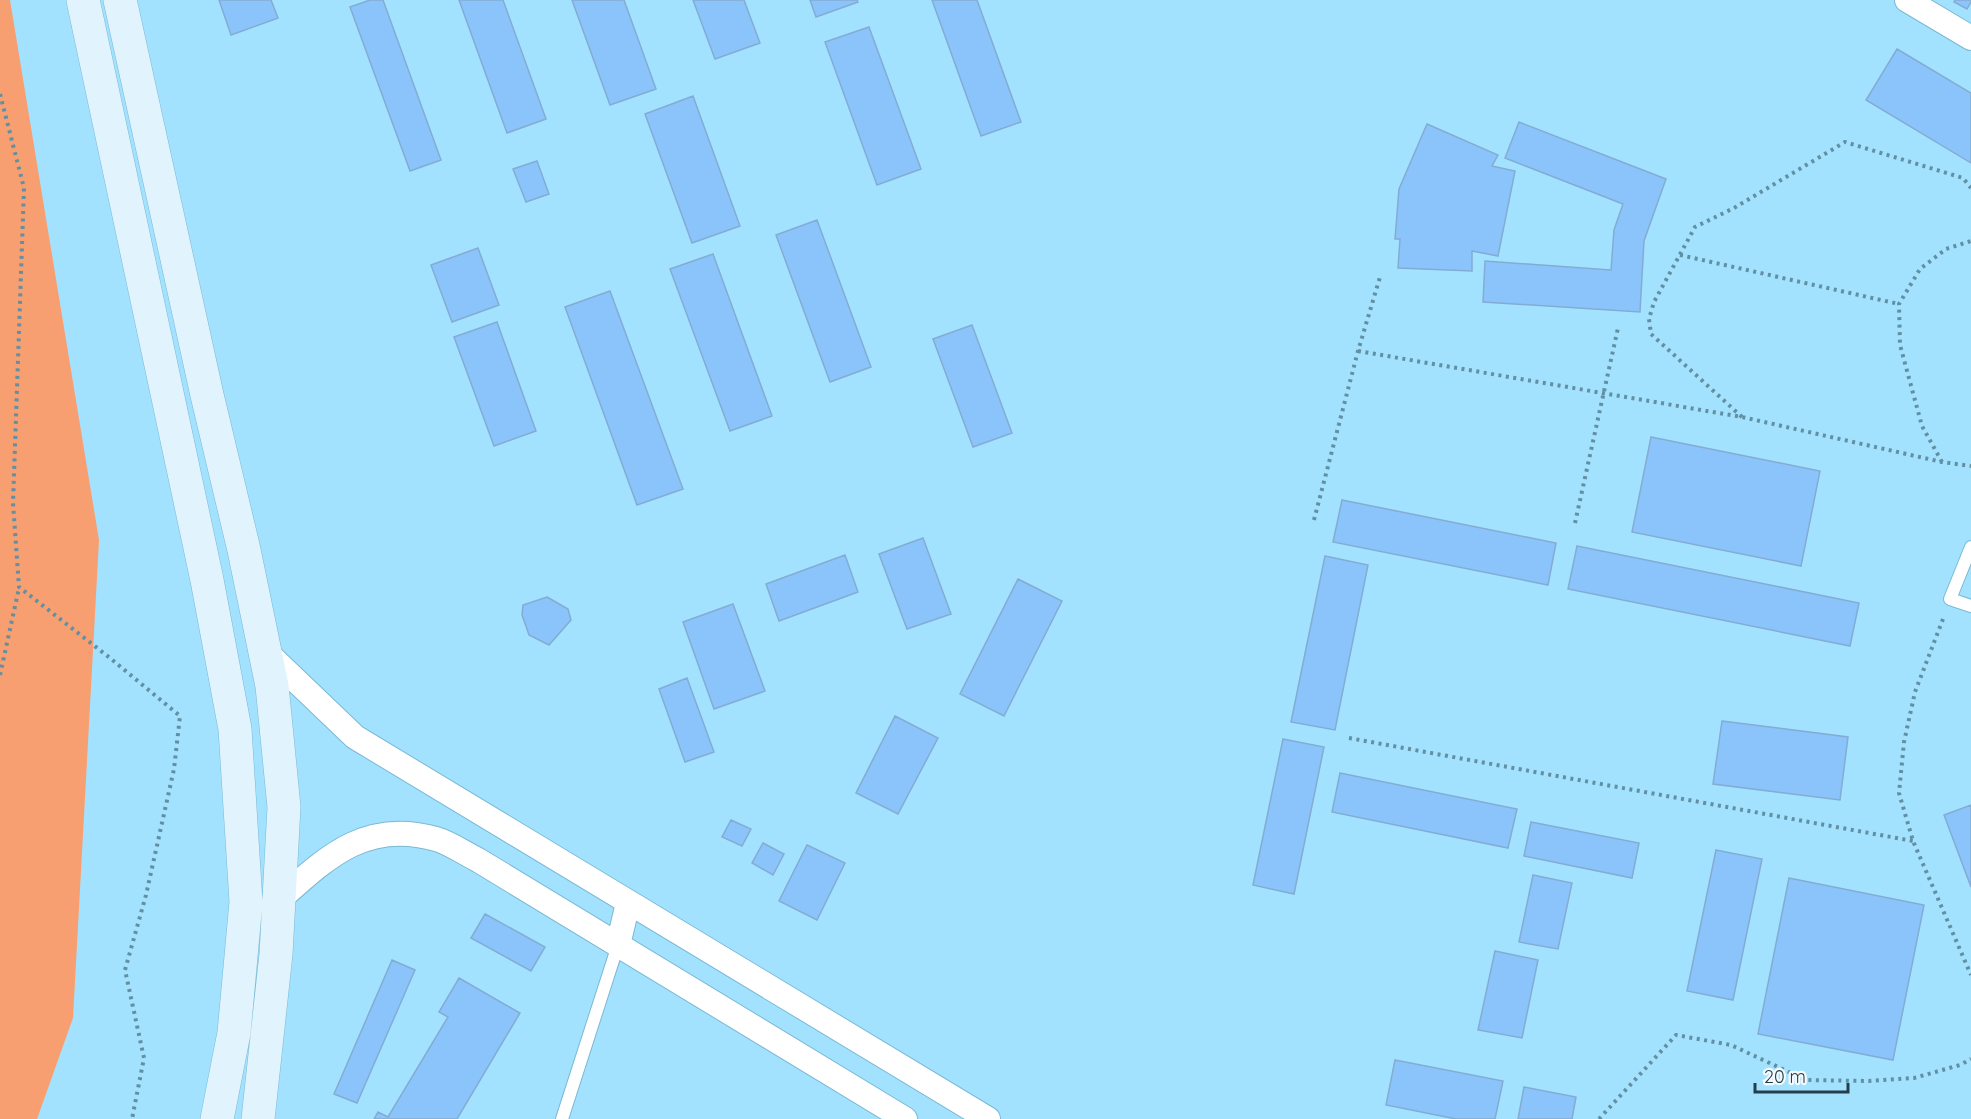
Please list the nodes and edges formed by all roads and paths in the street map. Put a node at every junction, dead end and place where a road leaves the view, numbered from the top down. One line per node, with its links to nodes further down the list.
1 (83, 0): 33 (street)
2 (120, 0): 23 (street)
3 (1907, 0): 4 (street)
4 (1971, 38)
5 (0, 94): 20 (path)
6 (1971, 188): 8 (path)
7 (1971, 241): 10 (path)
8 (1680, 255): 10 (path); 14 (path)
9 (1380, 277): 12 (path)
10 (1899, 304): 15 (path)
11 (1618, 328): 13 (path)
12 (1358, 351): 13 (path); 17 (path)
13 (1604, 395): 14 (path); 18 (path)
14 (1742, 417): 15 (path)
15 (1942, 462): 16 (path)
16 (1971, 466)
17 (1314, 520)
18 (1575, 523)
19 (1971, 546): 21 (lane)
20 (19, 587): 24 (path); 32 (path)
21 (1950, 598): 22 (lane); 26 (path)
22 (1971, 606)
23 (264, 650): 27 (street); 28 (street)
24 (0, 675)
25 (1349, 738): 26 (path)
26 (1913, 841): 30 (path)
27 (279, 900): 29 (street); 34 (street)
28 (628, 903): 29 (street); 37 (street)
29 (618, 945): 35 (lane); 36 (street)
30 (1971, 975)
31 (1971, 1059): 38 (path)
32 (132, 1119)
33 (217, 1119)
34 (258, 1119)
35 (562, 1119)
36 (905, 1119)
37 (988, 1119)
38 (1599, 1119)

